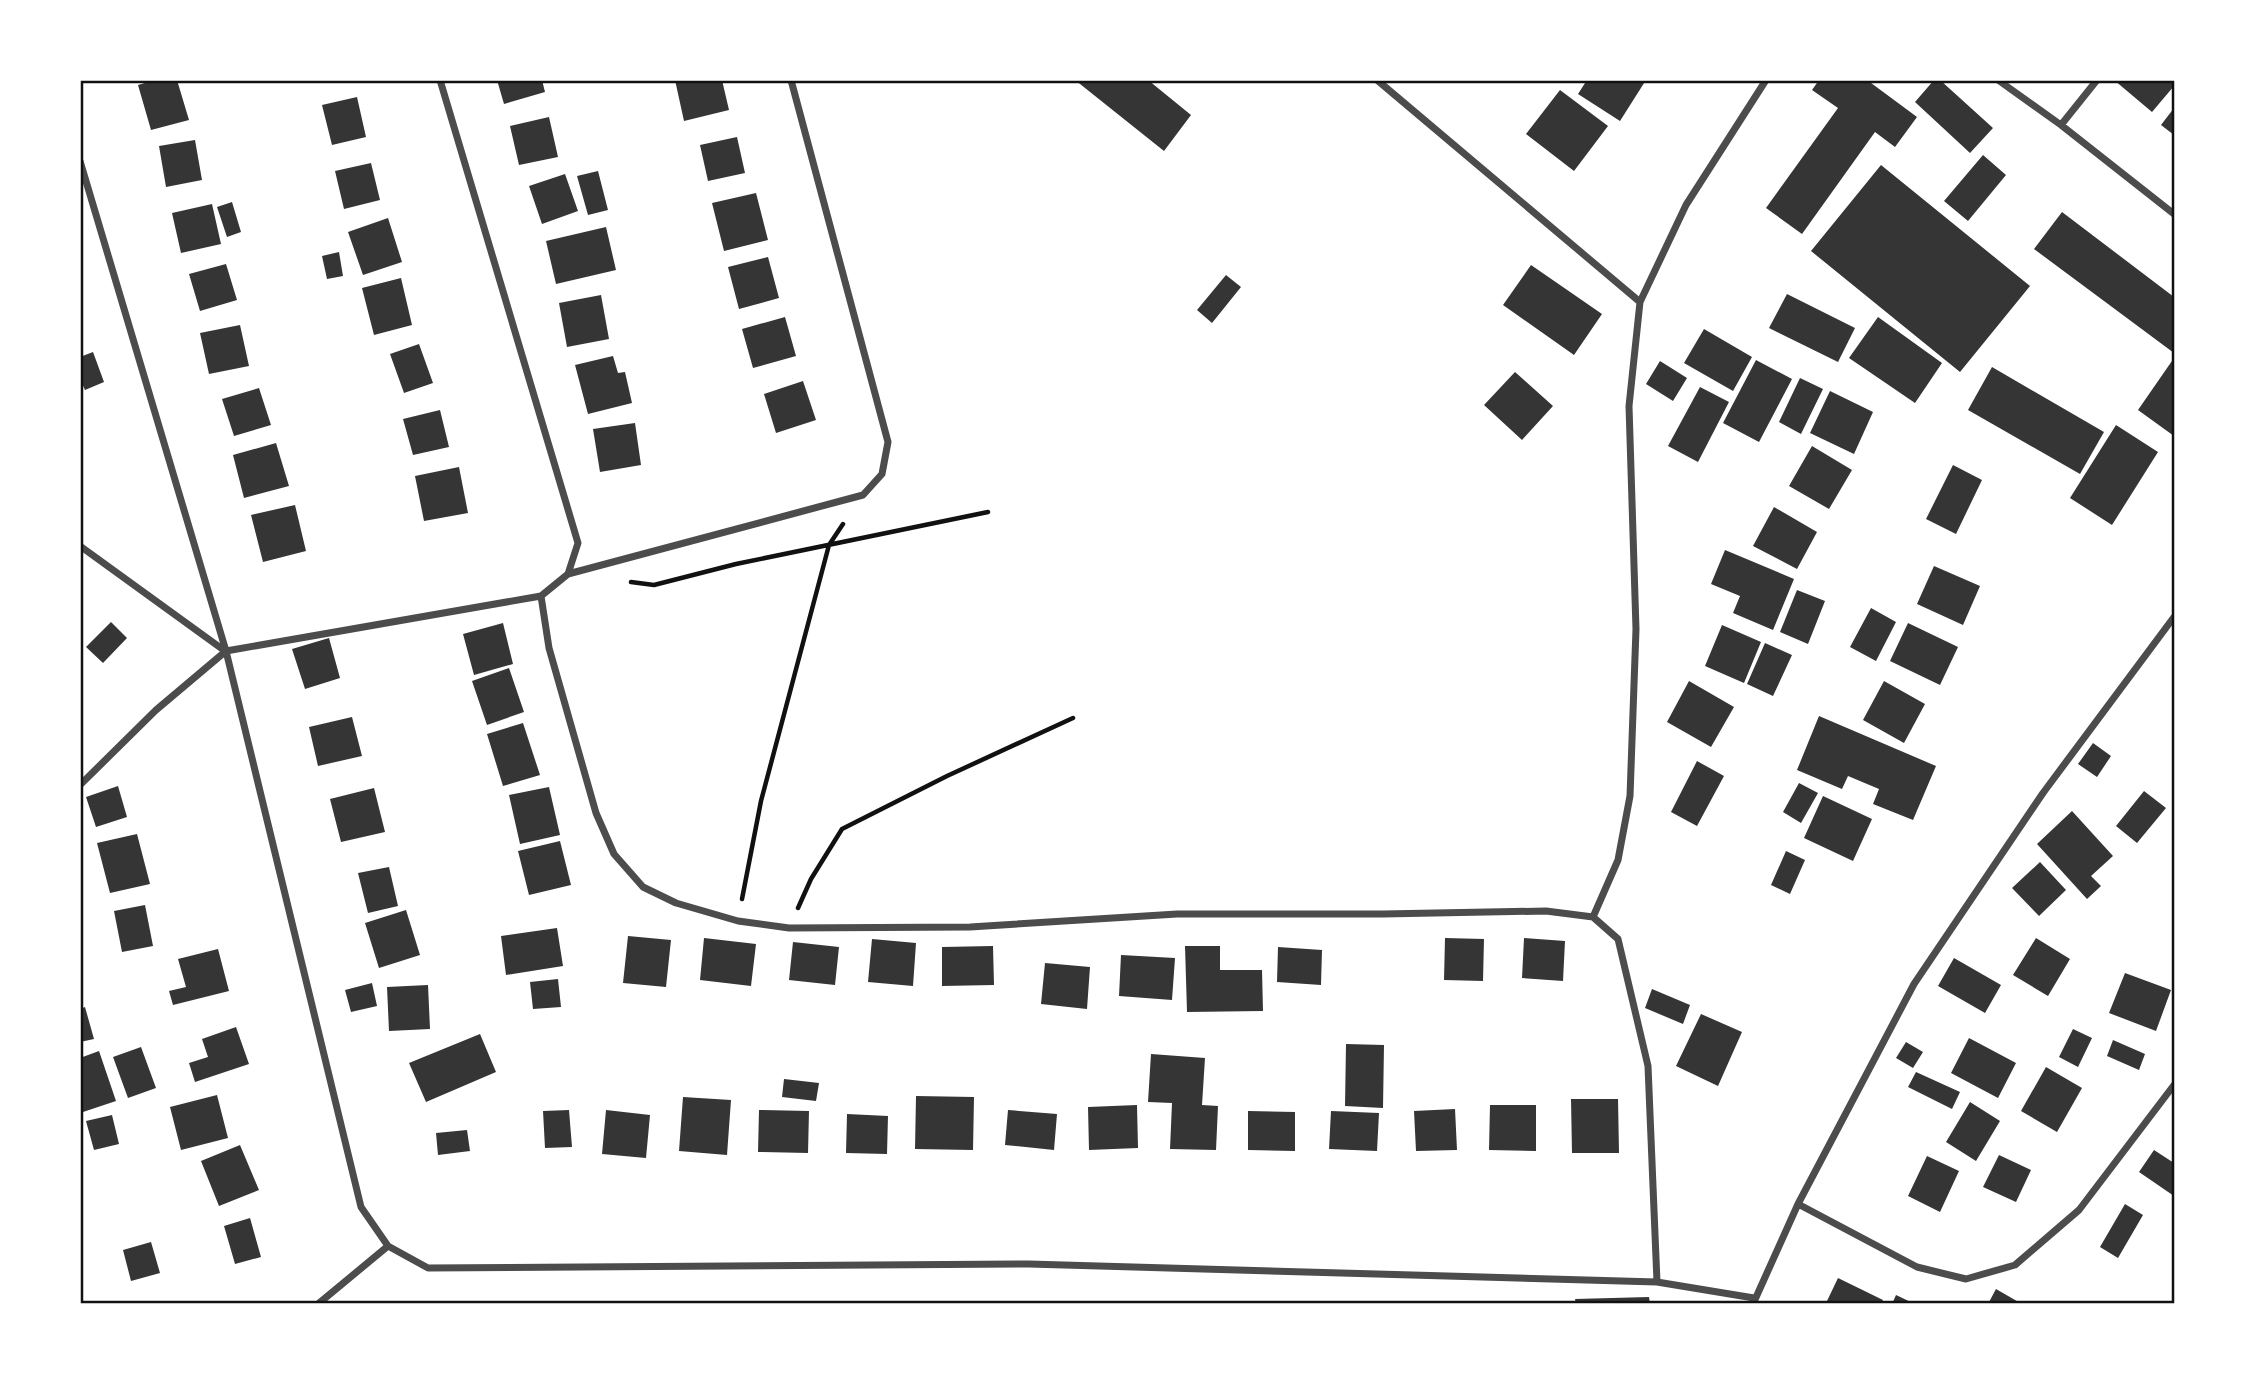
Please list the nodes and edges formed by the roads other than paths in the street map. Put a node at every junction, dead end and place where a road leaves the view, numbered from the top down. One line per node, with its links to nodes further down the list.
1 (440, 80): 12 (street)
2 (791, 80): 12 (street)
3 (1377, 80): 10 (street)
4 (1766, 80): 10 (street)
5 (1998, 80): 7 (street)
6 (2097, 80): 7 (street)
7 (2060, 125): 9 (street)
8 (80, 160): 15 (street)
9 (2175, 214)
10 (1640, 302): 17 (street)
11 (80, 546): 15 (street)
12 (568, 574): 13 (street)
13 (541, 596): 15 (street); 17 (street)
14 (2175, 617): 19 (street)
15 (226, 652): 16 (street); 20 (street)
16 (80, 785)
17 (1593, 917): 21 (street)
18 (2175, 1084): 19 (street)
19 (1798, 1204): 22 (street)
20 (388, 1247): 21 (street); 23 (street)
21 (1657, 1282): 22 (street)
22 (1753, 1301)
23 (318, 1304)

